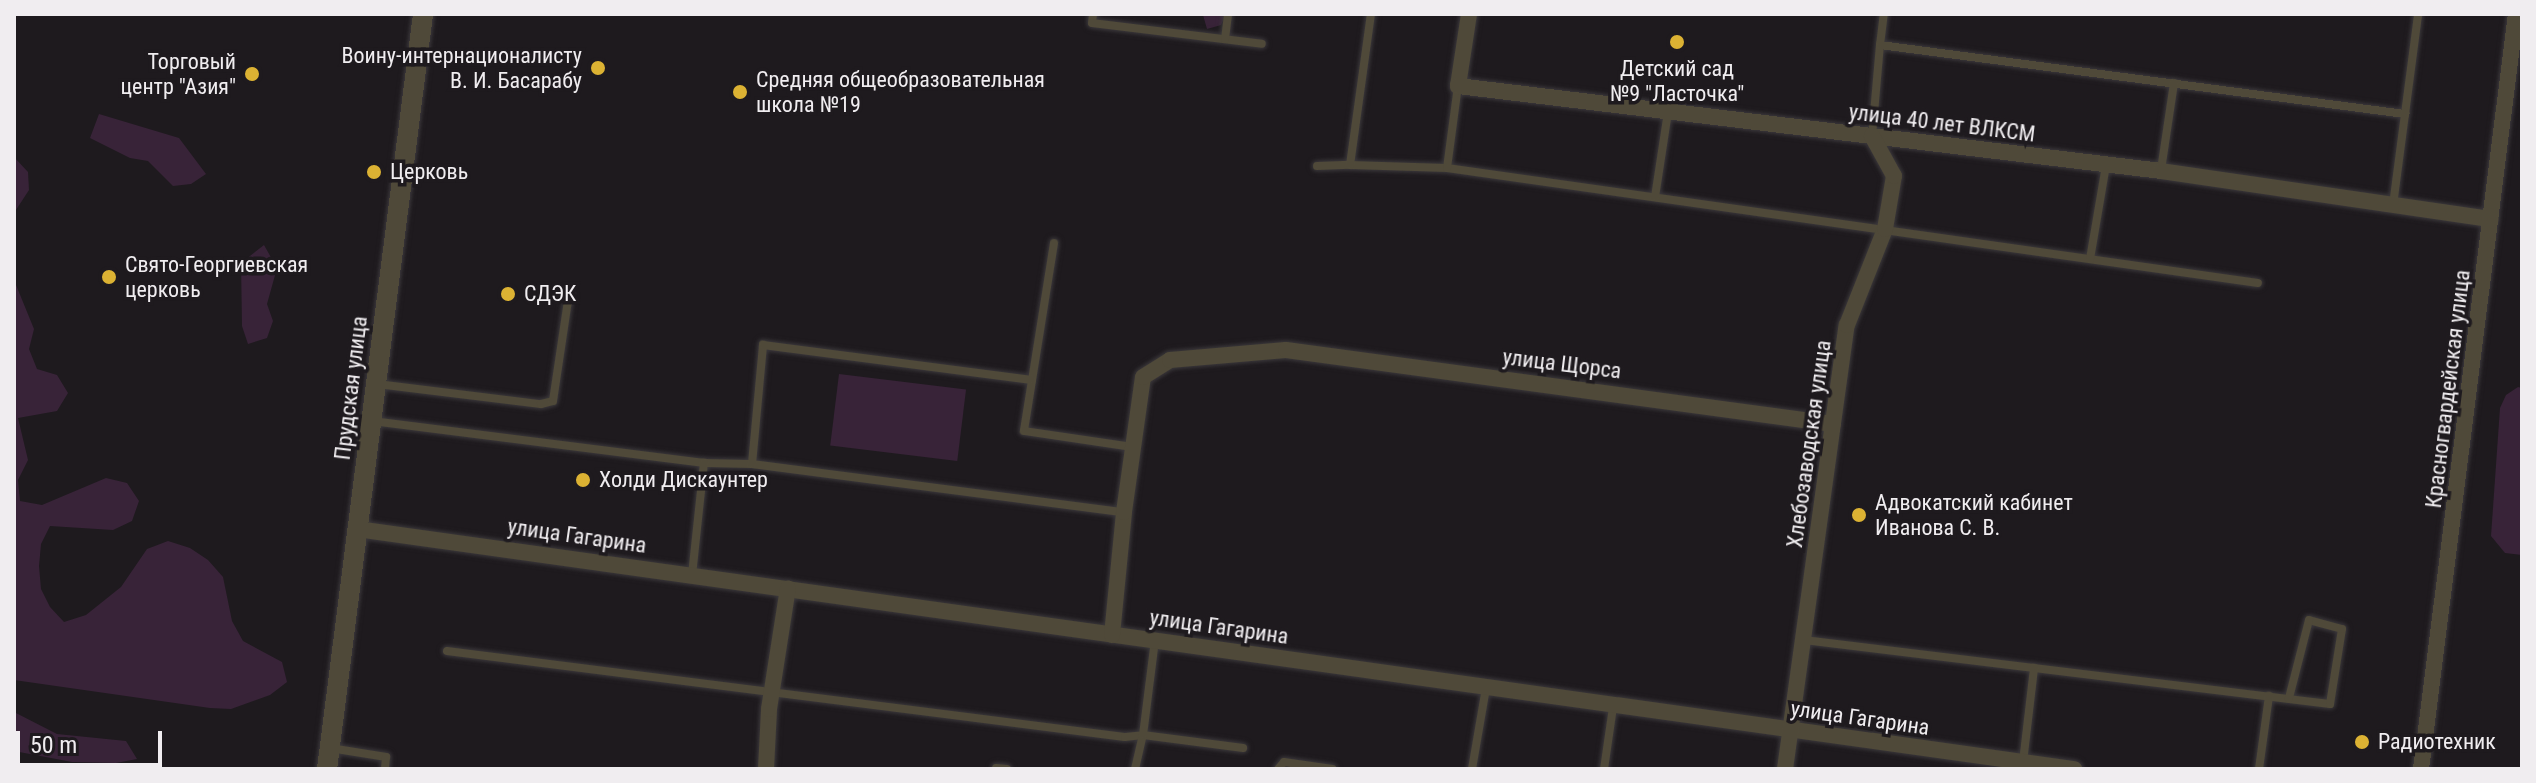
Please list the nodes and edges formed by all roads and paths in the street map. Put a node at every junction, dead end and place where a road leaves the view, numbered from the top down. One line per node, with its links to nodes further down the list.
1 (423, 14): 31 (street, Прудская улица)
2 (1093, 14): 9 (lane)
3 (1228, 14): 9 (lane)
4 (1371, 14): 17 (lane)
5 (1469, 14): 13 (street)
6 (1884, 14): 11 (lane)
7 (2418, 14): 15 (lane)
8 (2516, 14): 24 (street, Красногвардейская улица)
9 (1225, 39): 10 (lane)
10 (1262, 44)
11 (1880, 45): 12 (lane); 16 (lane)
12 (2174, 83): 15 (lane); 21 (lane)
13 (1458, 86): 14 (street, улица 40 лет ВЛКСМ); 20 (lane)
14 (1668, 112): 16 (street, улица 40 лет ВЛКСМ); 22 (lane)
15 (2405, 114): 23 (lane)
16 (1872, 136): 18 (street, улица 40 лет ВЛКСМ); 25 (street, Хлебозаводская улица)
17 (1350, 165): 19 (lane); 20 (lane)
18 (2106, 165): 21 (street, улица 40 лет ВЛКСМ); 27 (lane)
19 (1317, 166)
20 (1447, 168): 22 (lane)
21 (2161, 171): 23 (street, улица 40 лет ВЛКСМ)
22 (1655, 197): 25 (lane)
23 (2393, 205): 24 (street, улица 40 лет ВЛКСМ)
24 (2491, 219): 70 (street, Красногвардейская улица)
25 (1885, 229): 27 (lane); 33 (street, Хлебозаводская улица)
26 (1054, 243): 30 (lane)
27 (2090, 259): 28 (lane)
28 (2258, 283)
29 (569, 294): 31 (lane)
30 (1032, 380): 34 (lane); 36 (lane)
31 (376, 384): 32 (street, Прудская улица)
32 (372, 421): 35 (lane); 38 (street, Прудская улица)
33 (1833, 424): 34 (street, улица Щорса); 43 (street, Хлебозаводская улица)
34 (1132, 447): 37 (street, улица Щорса)
35 (704, 463): 36 (lane); 39 (lane)
36 (752, 464): 37 (lane)
37 (1124, 512): 41 (street, улица Щорса)
38 (357, 529): 39 (street, улица Гагарина); 53 (street, Прудская улица)
39 (692, 575): 40 (street, улица Гагарина)
40 (788, 588): 41 (street, улица Гагарина); 47 (street)
41 (1112, 635): 42 (street, улица Гагарина)
42 (1155, 640): 46 (street, улица Гагарина); 52 (lane)
43 (1804, 640): 45 (lane); 51 (street, Хлебозаводская улица)
44 (447, 651): 47 (lane)
45 (2034, 668): 48 (lane); 56 (lane)
46 (1486, 688): 50 (street, улица Гагарина); 65 (lane)
47 (772, 693): 52 (lane); 60 (street)
48 (2269, 696): 49 (lane); 69 (lane)
49 (2289, 698): 49 (lane)
50 (1613, 707): 51 (street, улица Гагарина); 66 (lane)
51 (1790, 731): 55 (street, улица Гагарина); 67 (street, Хлебозаводская улица)
52 (1143, 735): 54 (lane); 62 (lane)
53 (329, 748): 58 (street, Прудская улица); 59 (lane)
54 (1243, 748)
55 (1966, 762): 56 (street, улица Гагарина)
56 (2023, 762): 68 (street, улица Гагарина)
57 (996, 768): 61 (lane)
58 (327, 769)
59 (385, 769)
60 (766, 769)
61 (1007, 769)
62 (1135, 769)
63 (1278, 769): 64 (lane)
64 (1333, 769)
65 (1472, 769)
66 (1604, 769)
67 (1785, 769)
68 (2074, 769)
69 (2259, 769)
70 (2421, 769)

